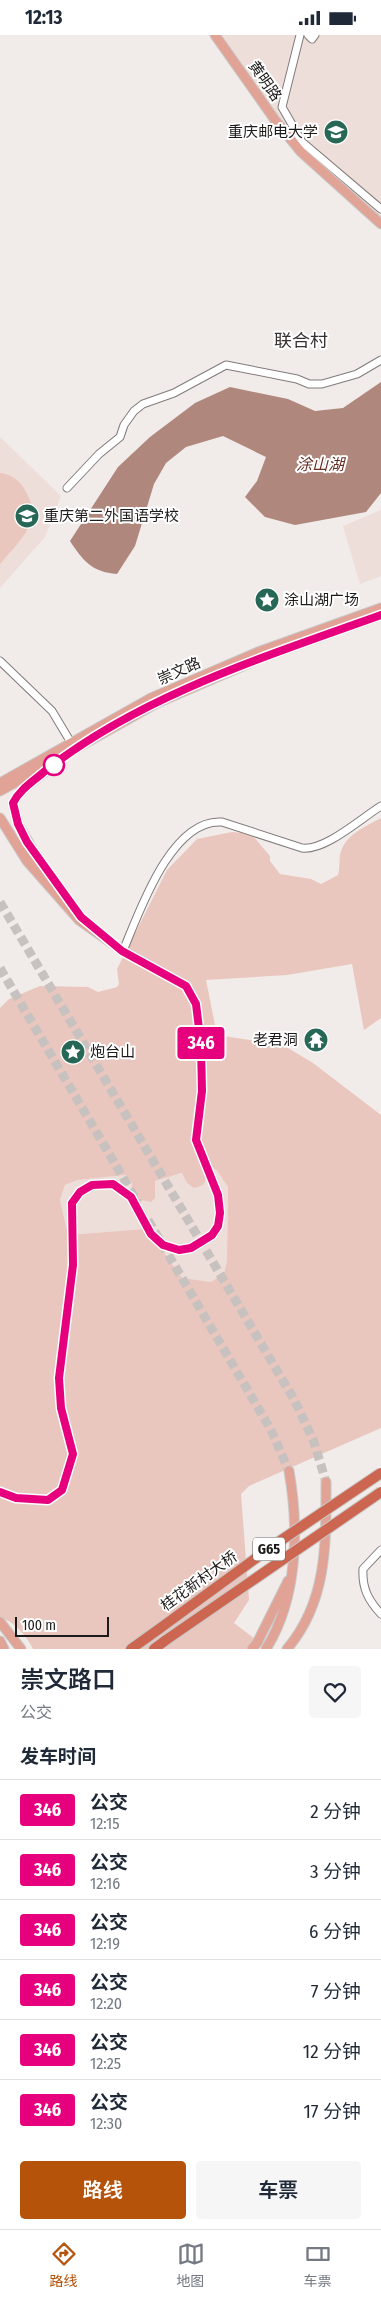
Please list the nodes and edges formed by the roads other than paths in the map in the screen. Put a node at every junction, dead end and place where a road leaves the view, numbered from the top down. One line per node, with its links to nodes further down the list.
1 (215, 35): 6 (main road, 黄明路)
2 (300, 35): 5 (street)
3 (308, 35): 4 (street)
4 (315, 35)
5 (381, 209)
6 (381, 225)
7 (381, 360): 8 (street)
8 (67, 488)
9 (381, 608): 12 (main road, 崇文路)
10 (381, 615): 12 (main road, 崇文路)
11 (0, 661): 12 (street)
12 (73, 745): 13 (main road, 崇文路); 14 (main road, 崇文路); 18 (main road)
13 (0, 783)
14 (0, 791)
15 (381, 806): 21 (street)
16 (0, 810): 18 (main road)
17 (0, 818): 19 (main road)
18 (45, 870): 19 (main road); 20 (main road)
19 (42, 879): 20 (main road)
20 (66, 902): 21 (main road)
21 (122, 951): 25 (main road)
22 (289, 1471): 28 (main road, bridge)
23 (381, 1473): 34 (highway, 桂花新村大桥 / G65, bridge)
24 (326, 1482): 38 (main road, bridge)
25 (0, 1492)
26 (381, 1492): 35 (highway, 桂花新村大桥 / G65, bridge)
27 (381, 1551): 29 (street)
28 (293, 1569): 36 (main road); 37 (main road)
29 (381, 1614)
30 (0, 1622): 33 (main road)
31 (0, 1641): 32 (main road)
32 (4, 1649)
33 (21, 1649)
34 (131, 1649)
35 (154, 1649)
36 (252, 1649)
37 (266, 1649)
38 (287, 1649)

